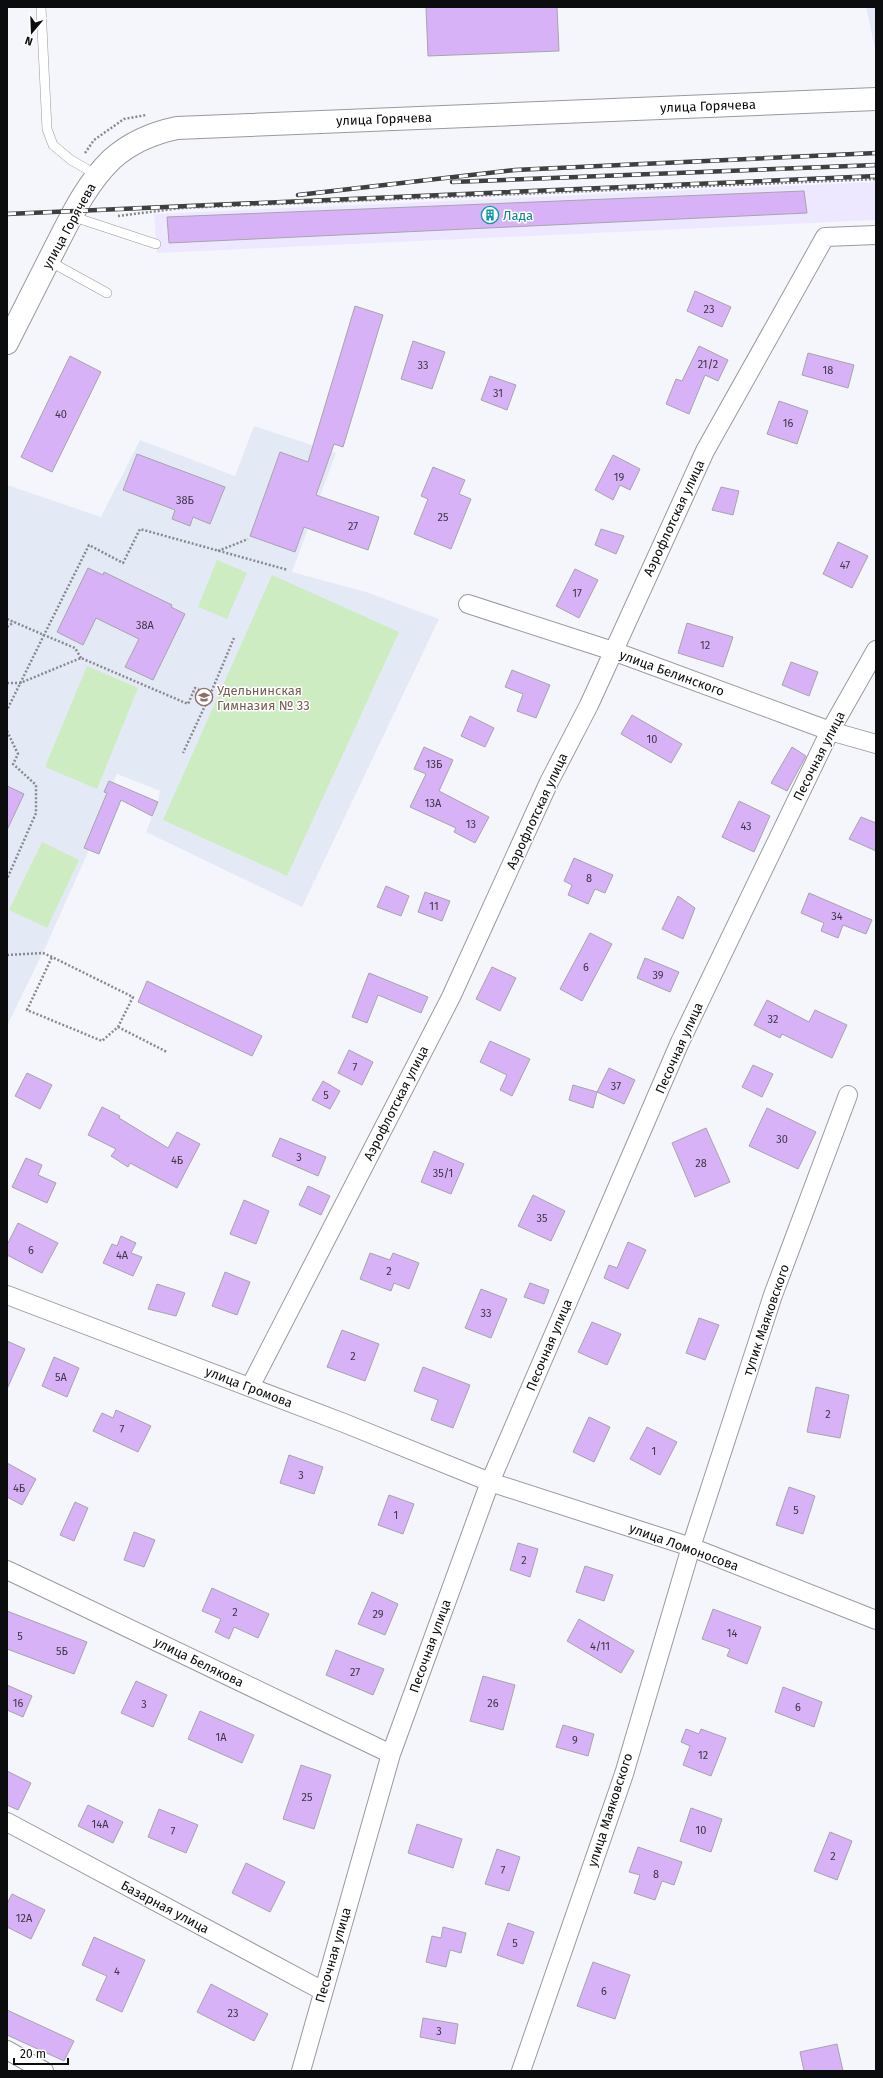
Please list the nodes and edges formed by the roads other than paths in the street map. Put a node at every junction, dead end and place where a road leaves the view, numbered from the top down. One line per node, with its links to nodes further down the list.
1 (41, 7): 3 (lane)
2 (876, 99): 3 (main road, улица Горячева)
3 (97, 175): 4 (main road, улица Горячева)
4 (72, 216): 6 (lane); 7 (main road, улица Горячева)
5 (876, 235): 12 (street, Аэрофлотская улица)
6 (156, 244)
7 (48, 261): 8 (lane); 9 (main road, улица Горячева)
8 (107, 293)
9 (7, 343)
10 (468, 604): 12 (street, улица Белинского)
11 (876, 650): 13 (street, Песочная улица)
12 (613, 651): 13 (street, улица Белинского); 17 (street, Аэрофлотская улица)
13 (830, 731): 14 (street, улица Белинского); 18 (street, Песочная улица)
14 (876, 744)
15 (848, 1095): 19 (street, тупик Маяковского)
16 (7, 1295): 17 (street, улица Громова)
17 (250, 1387): 18 (street, улица Громова)
18 (490, 1482): 19 (street, улица Ломоносова); 22 (street, Песочная улица)
19 (691, 1547): 21 (street, улица Ломоносова); 28 (street, улица Маяковского)
20 (7, 1570): 22 (street, улица Белякова)
21 (876, 1620)
22 (391, 1754): 24 (street, Песочная улица)
23 (7, 1822): 24 (street, Базарная улица)
24 (323, 1991): 27 (street, Песочная улица)
25 (7, 2050): 26 (street)
26 (44, 2071)
27 (301, 2071)
28 (521, 2071)

